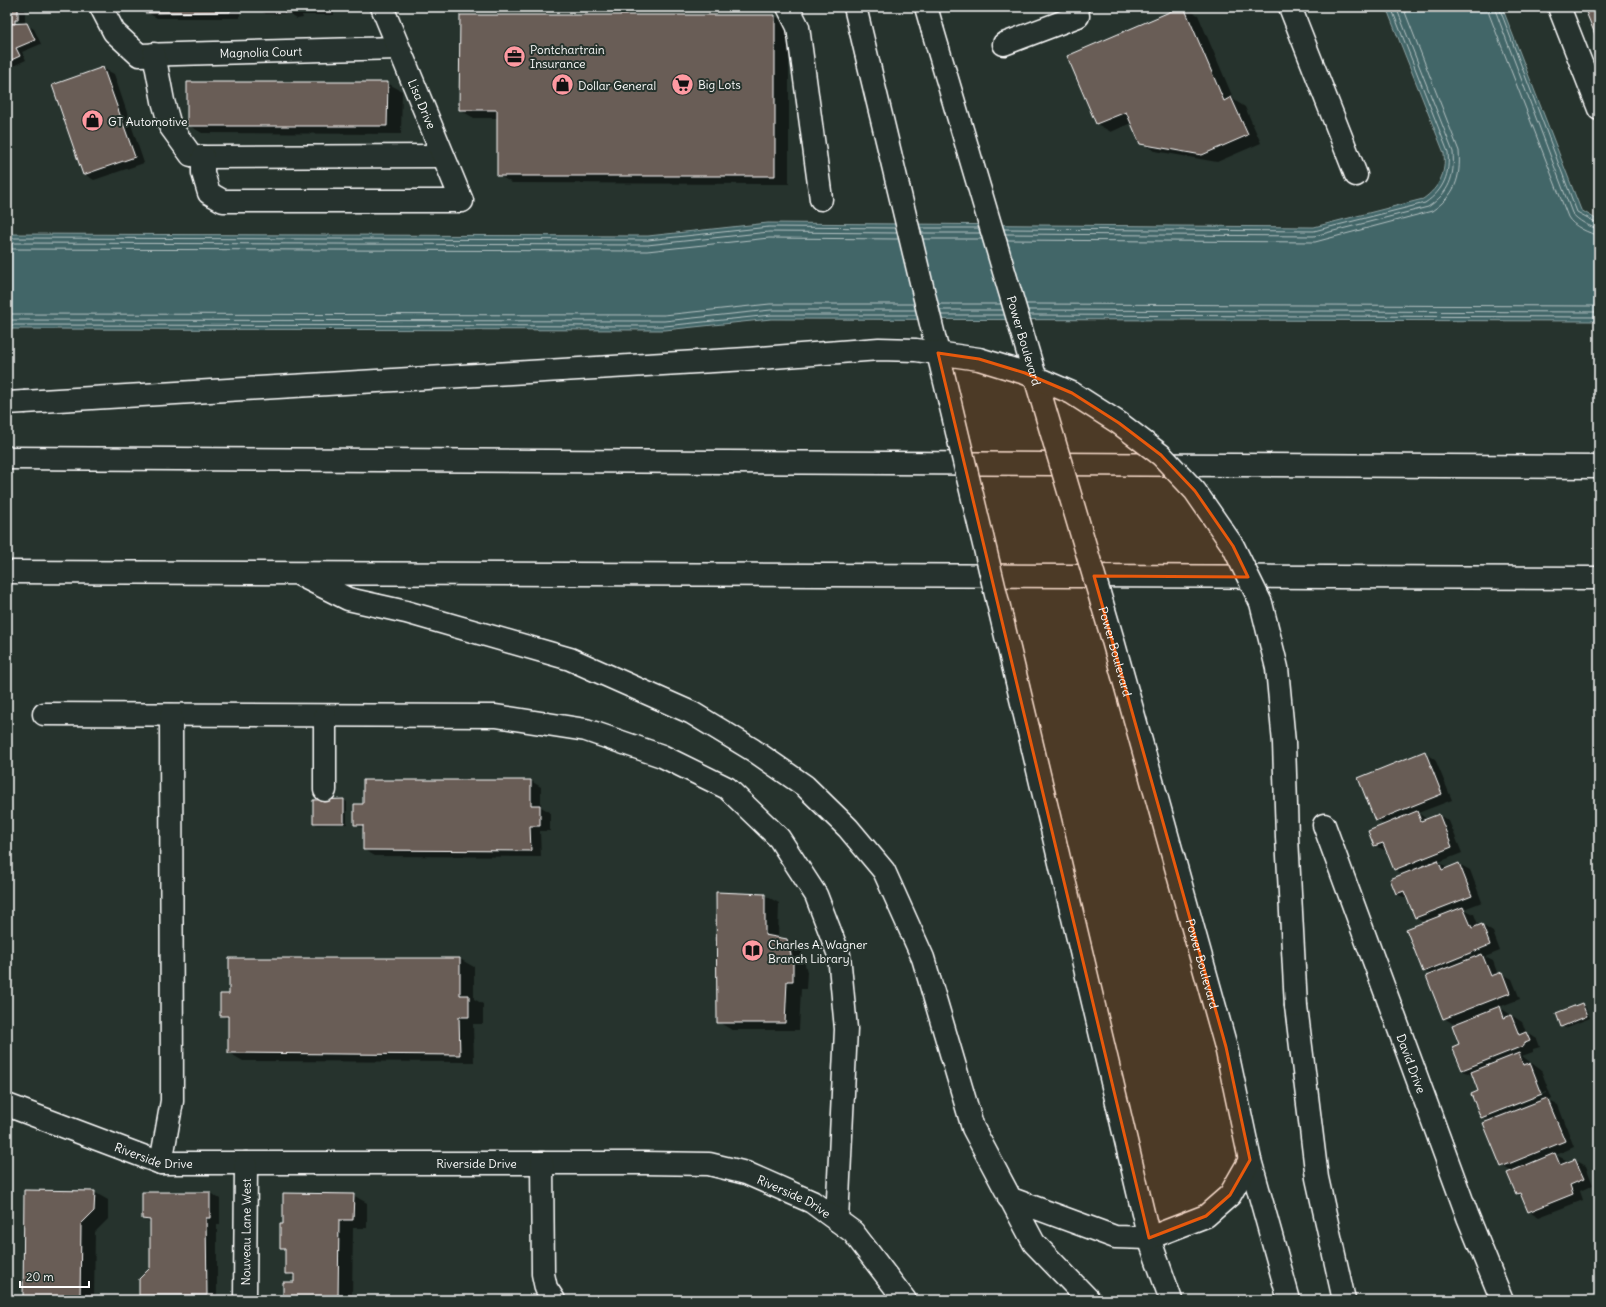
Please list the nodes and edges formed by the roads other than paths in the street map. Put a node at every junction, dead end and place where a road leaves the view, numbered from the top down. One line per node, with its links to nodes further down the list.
1 (101, 7): 11 (main road, Magnolia Court)
2 (382, 7): 10 (main road, Lisa Drive)
3 (788, 7): 16 (main road)
4 (855, 7): 35 (main road, bridge)
5 (926, 7): 29 (main road, Power Boulevard, bridge)
6 (1290, 7): 15 (main road)
7 (1559, 7): 12 (main road)
8 (1078, 16): 9 (main road)
9 (1004, 44)
10 (398, 48): 11 (main road, Magnolia Court); 13 (main road, Lisa Drive)
11 (154, 54): 14 (main road)
12 (1599, 109)
13 (443, 156): 14 (main road); 14 (main road, Lisa Drive)
14 (203, 157)
15 (1356, 175)
16 (821, 198)
17 (15, 402): 42 (main road, bridge)
18 (7, 458): 19 (main road)
19 (1599, 467)
20 (7, 572): 21 (main road)
21 (296, 572): 22 (main road); 33 (main road)
22 (1599, 578)
23 (44, 714): 24 (main road)
24 (171, 715): 25 (main road); 30 (main road)
25 (325, 716): 26 (main road); 34 (main road)
26 (325, 790)
27 (1324, 825): 43 (main road, David Drive)
28 (7, 1105): 30 (main road, Riverside Drive)
29 (1250, 1160): 35 (main road); 41 (main road, Power Boulevard)
30 (161, 1163): 32 (main road, Riverside Drive)
31 (542, 1163): 32 (main road, Riverside Drive); 34 (main road, Riverside Drive); 37 (main road)
32 (246, 1164): 36 (main road, Nouveau Lane West)
33 (1009, 1198): 35 (main road); 39 (main road)
34 (837, 1220): 38 (main road, Riverside Drive)
35 (1149, 1238): 40 (main road)
36 (245, 1300)
37 (554, 1300)
38 (905, 1300)
39 (1089, 1300)
40 (1171, 1300)
41 (1289, 1300)
42 (1344, 1300)
43 (1502, 1300)

